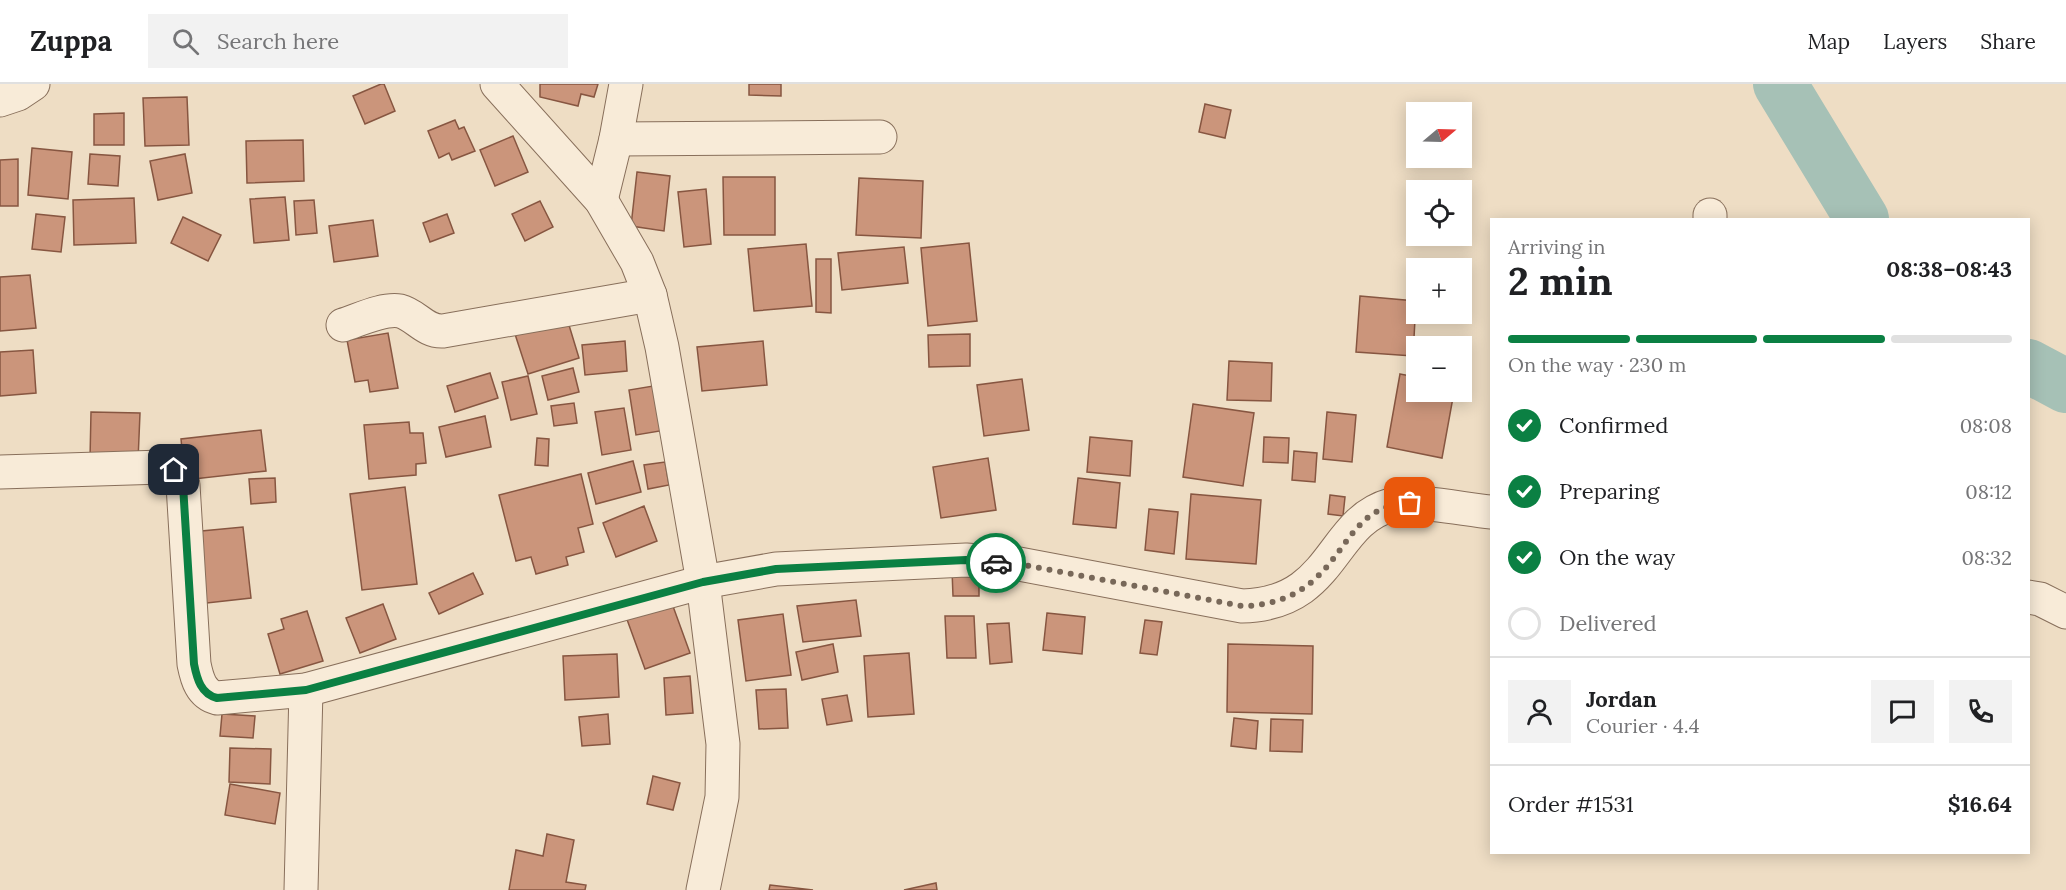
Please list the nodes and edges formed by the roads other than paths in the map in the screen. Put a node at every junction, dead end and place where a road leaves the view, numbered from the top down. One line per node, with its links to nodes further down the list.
1 (33, 84): 4 (street)
2 (497, 84): 7 (street)
3 (626, 84): 6 (street)
4 (0, 100)
5 (880, 137): 6 (street)
6 (616, 139): 7 (street)
7 (601, 200): 8 (street)
8 (650, 295): 9 (street); 12 (street)
9 (343, 325)
10 (0, 472): 15 (street)
11 (1490, 512): 12 (street)
12 (703, 582): 15 (street); 17 (street)
13 (2030, 597): 14 (street)
14 (2066, 612)
15 (306, 690): 16 (street)
16 (301, 890)
17 (703, 890)

